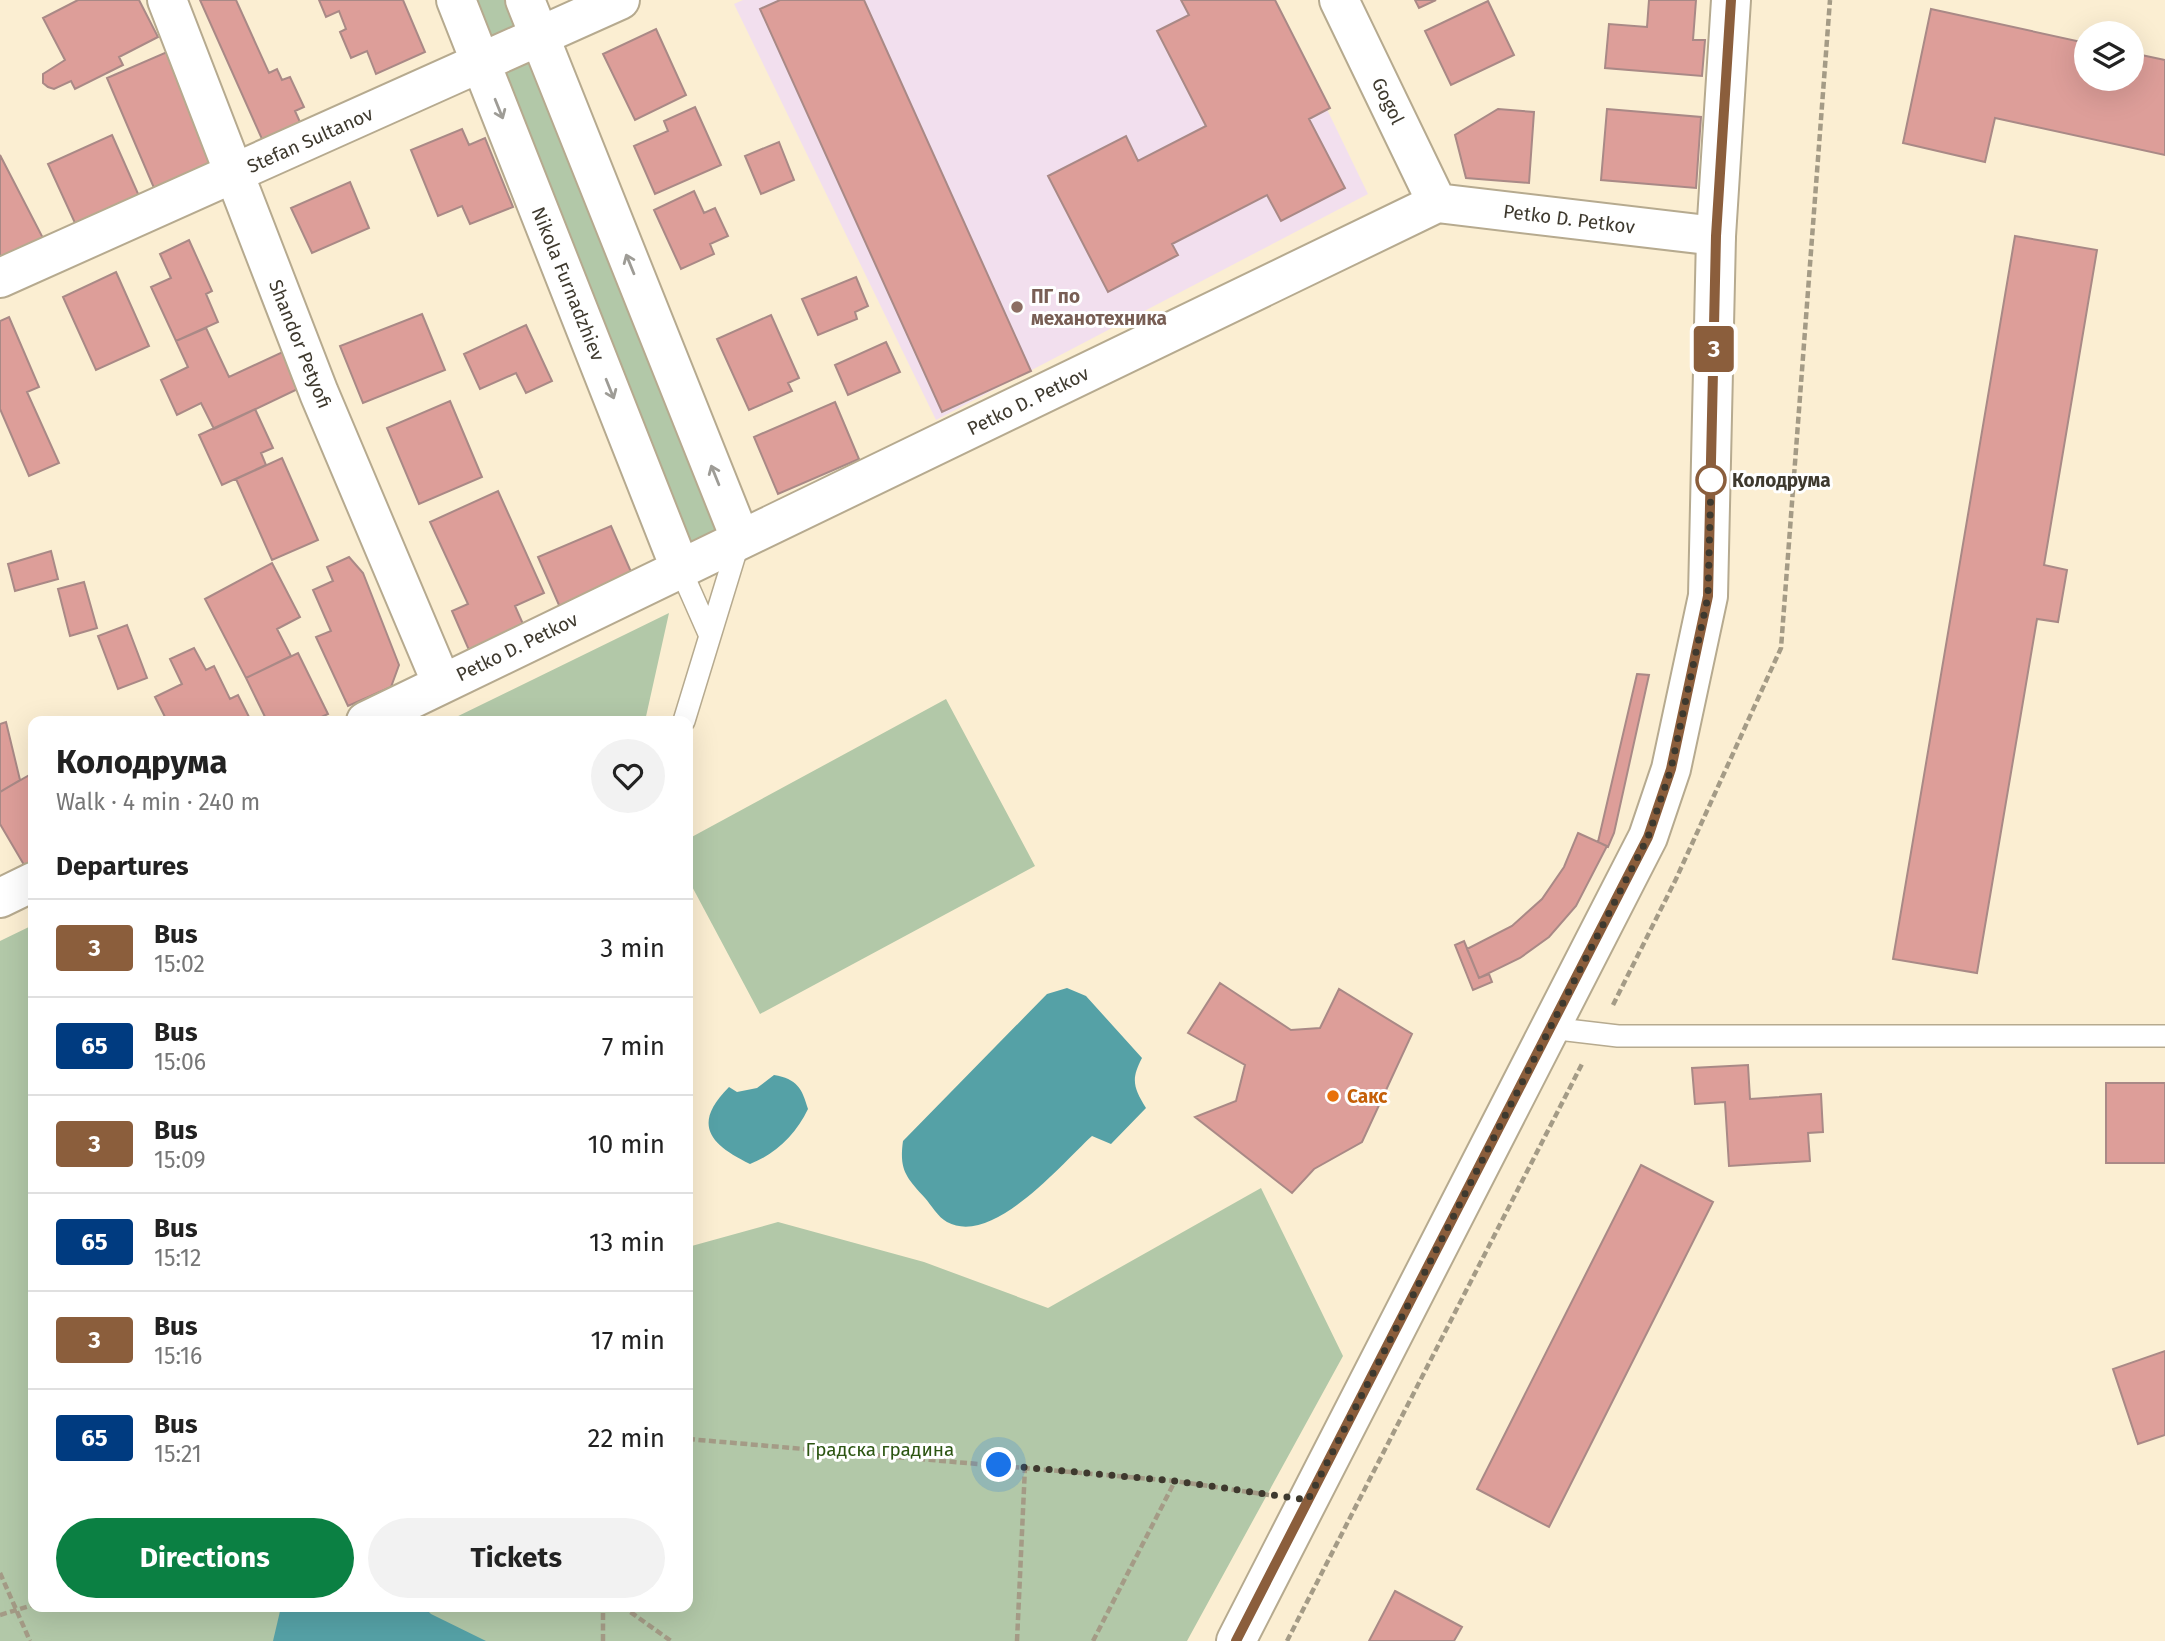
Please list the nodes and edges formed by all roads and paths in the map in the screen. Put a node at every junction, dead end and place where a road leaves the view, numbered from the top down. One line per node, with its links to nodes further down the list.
1 (167, 0): 9 (street, Shandor Petyofi)
2 (456, 0): 8 (street, Nikola Furnadzhiev)
3 (525, 0): 7 (street)
4 (620, 0): 7 (street, Stefan Sultanov)
5 (1339, 0): 10 (street, Gogol)
6 (1731, 0): 11 (street)
7 (539, 36): 8 (street, Stefan Sultanov); 13 (street, one-way to 7)
8 (481, 64): 9 (street, Stefan Sultanov); 14 (street, Nikola Furnadzhiev, one-way to 14)
9 (233, 174): 12 (street, Stefan Sultanov); 16 (street, Shandor Petyofi)
10 (1437, 202): 11 (street, Petko D. Petkov); 13 (street, Petko D. Petkov)
11 (1716, 236): 21 (street)
12 (0, 278)
13 (740, 538): 14 (street, Petko D. Petkov); 15 (lane)
14 (681, 568): 15 (lane); 16 (street, Petko D. Petkov)
15 (710, 636): 18 (lane)
16 (442, 684): 17 (street, Petko D. Petkov)
17 (376, 716)
18 (686, 716)
19 (28, 884): 20 (street)
20 (0, 898)
21 (1550, 1028): 22 (lane); 26 (street)
22 (2165, 1036)
23 (693, 1439): 24 (path)
24 (1025, 1467): 25 (path); 36 (path)
25 (1175, 1481): 26 (path); 37 (path)
26 (1308, 1500): 38 (street)
27 (0, 1573): 29 (path)
28 (28, 1606): 29 (path)
29 (16, 1610): 32 (path); 33 (path)
30 (603, 1612): 34 (path)
31 (630, 1612): 35 (path)
32 (0, 1615)
33 (30, 1641)
34 (603, 1641)
35 (671, 1641)
36 (1017, 1641)
37 (1093, 1641)
38 (1236, 1641)

